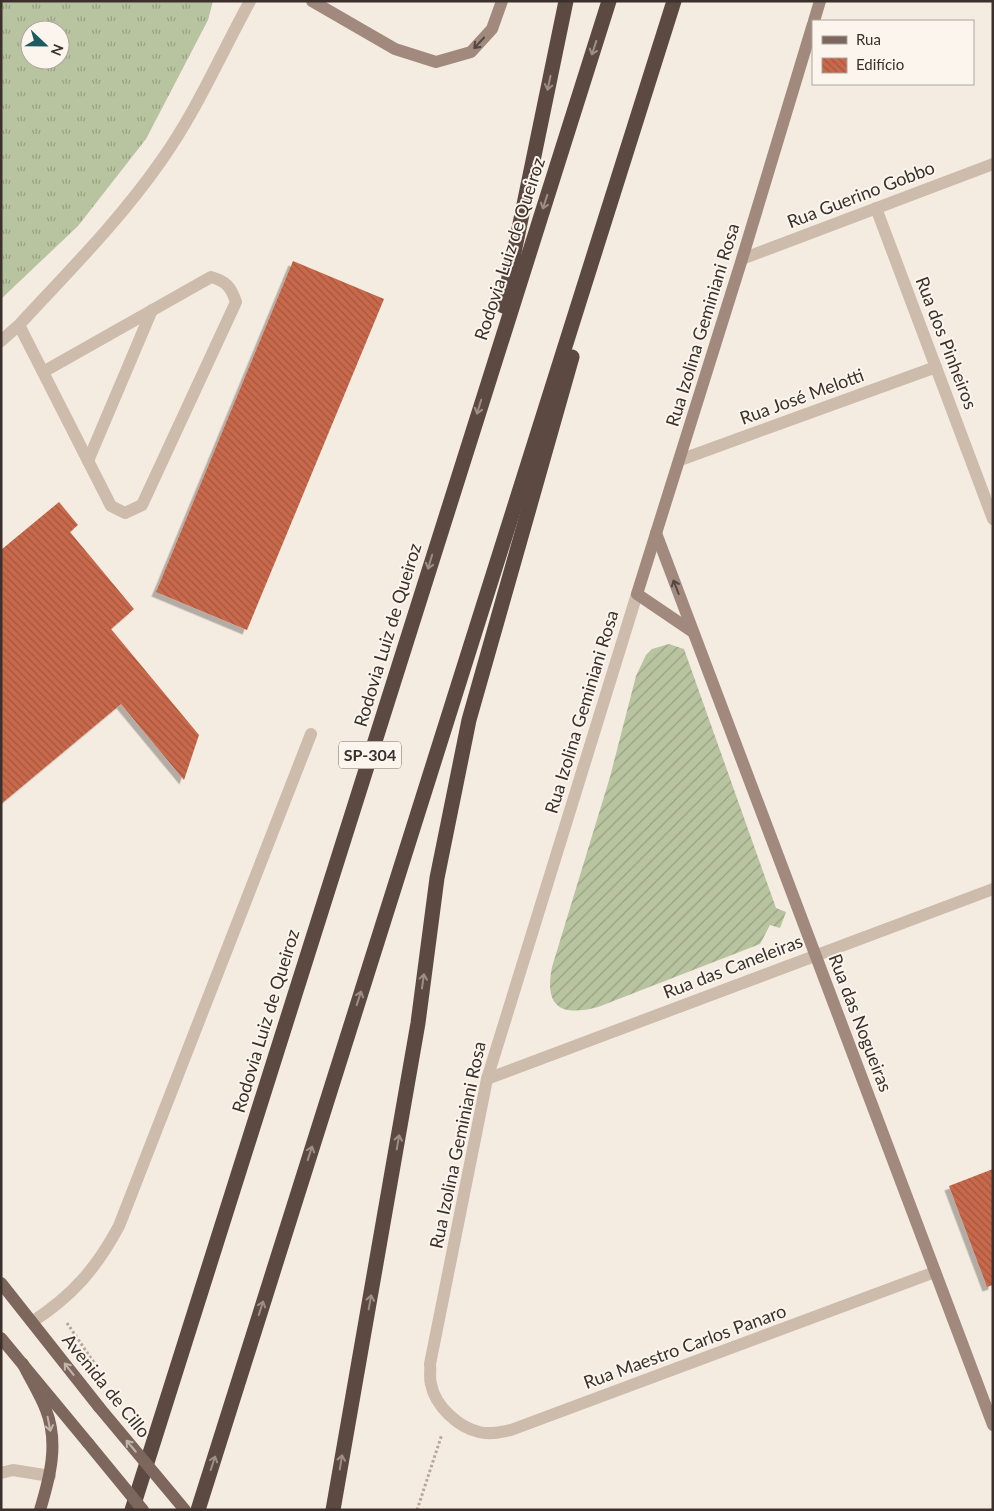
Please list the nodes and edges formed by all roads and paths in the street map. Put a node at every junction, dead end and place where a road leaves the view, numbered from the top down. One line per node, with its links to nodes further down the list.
1 (250, 1): 15 (street)
2 (312, 1): 3 (street, one-way to 2)
3 (502, 1)
4 (566, 1): 19 (highway, one-way to 19)
5 (609, 1): 19 (highway, Rodovia Luiz de Queiroz / SP-304, one-way to 19)
6 (674, 1): 9 (highway)
7 (820, 1): 8 (street, Rua Izolina Geminiani Rosa)
8 (814, 20)
9 (666, 25): 45 (highway, one-way to 9); 46 (highway, one-way to 9)
10 (812, 26): 13 (street, Rua Izolina Geminiani Rosa)
11 (993, 164): 12 (street, Rua Guerino Gobbo)
12 (876, 208): 13 (street, Rua Guerino Gobbo); 17 (street, Rua dos Pinheiros)
13 (742, 259): 20 (street, Rua Izolina Geminiani Rosa)
14 (152, 310): 18 (street); 21 (street); 21 (street)
15 (20, 325): 16 (street); 18 (street)
16 (1, 341)
17 (936, 368): 20 (street, Rua José Melotti); 22 (street, Rua dos Pinheiros)
18 (43, 372): 21 (street)
19 (486, 385): 42 (highway, Rodovia Luiz de Queiroz / SP-304, one-way to 42)
20 (680, 460): 23 (street, Rua Izolina Geminiani Rosa)
21 (88, 461)
22 (993, 519)
23 (656, 533): 24 (street, Rua Izolina Geminiani Rosa); 25 (street, Rua das Nogueiras, one-way to 23)
24 (637, 594): 25 (street); 29 (street, Rua Izolina Geminiani Rosa)
25 (693, 632): 28 (street, Rua das Nogueiras)
26 (311, 734): 32 (street)
27 (993, 889): 28 (street, Rua das Caneleiras)
28 (815, 955): 29 (street, Rua das Caneleiras); 30 (street, Rua das Nogueiras)
29 (487, 1079): 37 (street, Rua Izolina Geminiani Rosa)
30 (935, 1272): 37 (street, Rua Maestro Carlos Panaro); 38 (street, Rua das Nogueiras)
31 (1, 1283): 33 (main road, Avenida de Cillo)
32 (56, 1307): 33 (street); 36 (path)
33 (32, 1322): 44 (main road, Avenida de Cillo, one-way to 33, bridge)
34 (1, 1338): 35 (main road)
35 (23, 1364): 40 (main road, one-way to 40); 43 (main road, bridge)
36 (98, 1369)
37 (448, 1414): 47 (path)
38 (993, 1425)
39 (1, 1473): 40 (street)
40 (50, 1476): 41 (main road)
41 (40, 1510)
42 (132, 1510)
43 (143, 1510)
44 (185, 1510)
45 (198, 1510)
46 (333, 1510)
47 (417, 1510)

